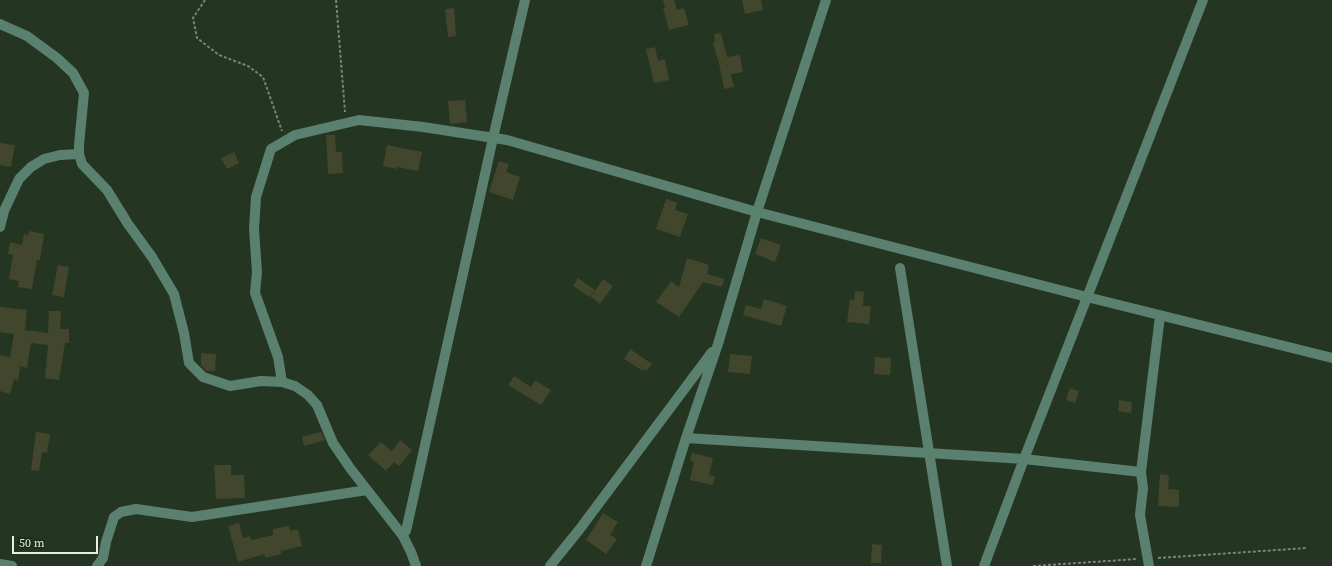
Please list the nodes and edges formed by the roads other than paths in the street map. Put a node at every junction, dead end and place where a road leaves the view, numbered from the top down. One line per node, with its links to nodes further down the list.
1 (525, 0): 5 (street)
2 (826, 0): 7 (street)
3 (1203, 0): 10 (street)
4 (0, 24): 6 (street)
5 (493, 138): 7 (street); 14 (street); 20 (street)
6 (79, 154): 8 (street); 14 (street)
7 (757, 212): 10 (street); 12 (street)
8 (0, 227)
9 (900, 268): 16 (street)
10 (1087, 297): 11 (street); 17 (street)
11 (1160, 316): 13 (street); 18 (street)
12 (718, 344): 15 (street); 28 (street)
13 (1332, 358)
14 (282, 382): 19 (street)
15 (686, 438): 16 (street); 29 (street)
16 (930, 453): 17 (street); 30 (street)
17 (1024, 459): 18 (street); 31 (street)
18 (1141, 472): 22 (street)
19 (367, 490): 21 (street); 25 (street)
20 (406, 531)
21 (411, 552): 26 (street); 27 (street)
22 (1149, 562)
23 (0, 564): 24 (street)
24 (12, 566)
25 (97, 566)
26 (416, 566)
27 (423, 566)
28 (550, 566)
29 (646, 566)
30 (947, 566)
31 (984, 566)

